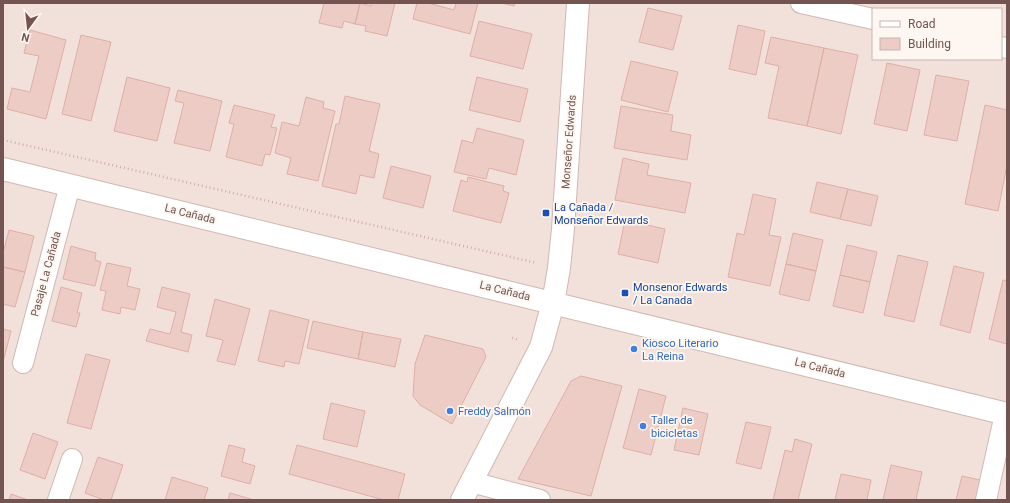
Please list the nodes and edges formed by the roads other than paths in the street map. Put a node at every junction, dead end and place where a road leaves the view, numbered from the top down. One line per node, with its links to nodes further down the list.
1 (578, 3): 6 (street, Monseñor Edwards)
2 (801, 3): 3 (street)
3 (872, 19)
4 (3, 169): 5 (street, La Cañada)
5 (70, 185): 6 (street, La Cañada); 7 (street, Pasaje La Cañada)
6 (553, 303): 8 (street, La Cañada); 10 (street, Monseñor Edwards)
7 (22, 363)
8 (1006, 414): 13 (street)
9 (72, 459): 11 (street)
10 (466, 491): 12 (street)
11 (58, 500)
12 (540, 500)
13 (986, 500)

